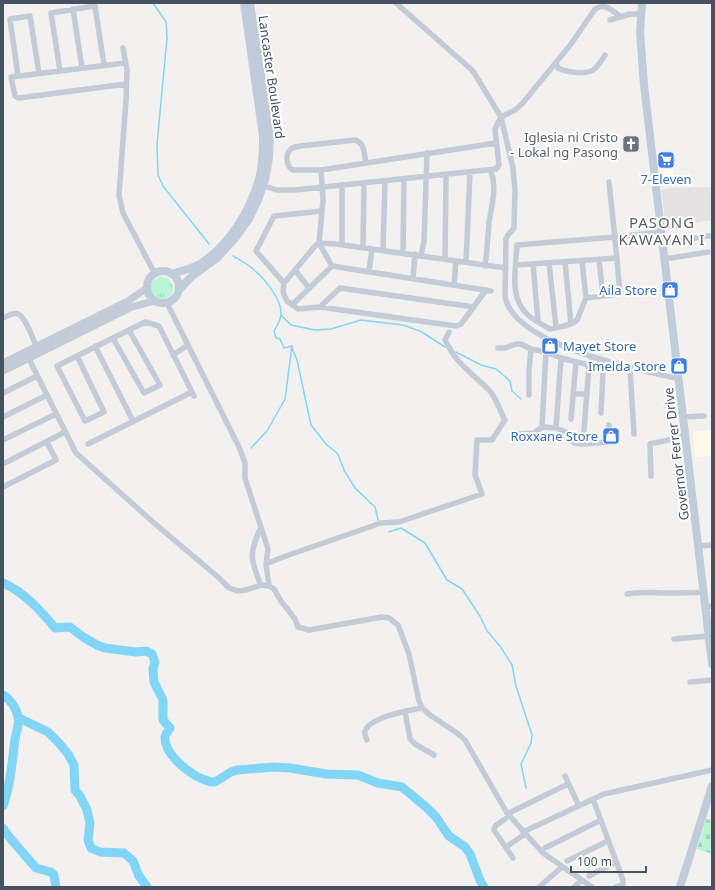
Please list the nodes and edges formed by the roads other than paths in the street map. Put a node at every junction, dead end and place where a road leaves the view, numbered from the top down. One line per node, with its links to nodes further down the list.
1 (244, 3): 32 (main road, Lancaster Boulevard)
2 (250, 3): 32 (main road, Lancaster Boulevard)
3 (396, 3): 19 (street)
4 (642, 3): 6 (main road, Governor Ferrer Drive)
5 (73, 9): 13 (street); 14 (street); 15 (street)
6 (641, 14): 7 (street); 36 (main road, Governor Ferrer Drive)
7 (621, 17): 8 (street); 12 (street)
8 (610, 20)
9 (123, 48): 11 (street)
10 (605, 55): 12 (street)
11 (125, 63): 13 (street); 18 (street)
12 (556, 63): 19 (street)
13 (104, 65): 14 (street)
14 (82, 68): 15 (street)
15 (60, 71): 16 (street)
16 (39, 74): 17 (street); 17 (street)
17 (18, 76): 18 (street)
18 (126, 84): 66 (street)
19 (501, 117): 20 (street); 63 (street)
20 (496, 143): 21 (street); 24 (street)
21 (428, 153): 22 (street); 27 (street)
22 (366, 163): 23 (street); 23 (street)
23 (321, 170): 34 (street)
24 (491, 170): 25 (street); 62 (street)
25 (470, 173): 26 (street); 56 (street)
26 (446, 175): 27 (street); 51 (street)
27 (426, 177): 28 (street); 49 (street)
28 (404, 179): 29 (street); 47 (street)
29 (385, 181): 31 (street); 45 (street)
30 (609, 182): 39 (street)
31 (364, 183): 33 (street); 43 (street)
32 (260, 185): 34 (street); 67 (main road, Lancaster Boulevard); 73 (main road, Lancaster Boulevard)
33 (342, 185): 34 (street); 41 (street)
34 (322, 187): 35 (street)
35 (322, 211): 40 (street); 69 (street)
36 (661, 232): 39 (street); 42 (main road, Governor Ferrer Drive)
37 (712, 232): 38 (street)
38 (709, 236): 42 (street)
39 (615, 238): 50 (street); 60 (street)
40 (320, 243): 41 (street); 61 (street); 64 (street)
41 (342, 244): 43 (street)
42 (663, 244): 52 (main road, Governor Ferrer Drive)
43 (363, 247): 44 (street)
44 (372, 248): 45 (street); 65 (street)
45 (384, 250): 47 (street)
46 (708, 252): 52 (street)
47 (403, 253): 48 (street)
48 (415, 254): 49 (street); 68 (street)
49 (421, 255): 51 (street)
50 (617, 258): 53 (street); 74 (street)
51 (445, 259): 54 (street)
52 (665, 259): 106 (main road, Governor Ferrer Drive)
53 (599, 260): 55 (street); 74 (street)
54 (456, 261): 56 (street); 70 (street)
55 (582, 261): 57 (street); 75 (street)
56 (466, 262): 62 (street)
57 (565, 262): 58 (street); 83 (street)
58 (549, 263): 59 (street); 84 (street)
59 (533, 264): 60 (street); 82 (street)
60 (516, 265): 82 (street)
61 (332, 266): 65 (street); 72 (street)
62 (485, 266): 63 (street)
63 (506, 268): 97 (street)
64 (295, 270): 69 (street); 72 (street)
65 (369, 272): 68 (street)
66 (155, 274): 67 (main road); 71 (main road)
67 (171, 274): 73 (main road)
68 (413, 278): 70 (street)
69 (284, 283): 78 (street)
70 (454, 285): 79 (street)
71 (147, 288): 76 (main road); 89 (street)
72 (309, 288): 78 (street)
73 (179, 290): 77 (main road)
74 (603, 296): 75 (street)
75 (586, 298): 83 (street)
76 (154, 301): 77 (main road); 94 (street)
77 (167, 303): 88 (street)
78 (292, 305): 80 (street)
79 (474, 306): 80 (street); 80 (street)
80 (320, 307)
81 (3, 318): 89 (street)
82 (538, 321): 84 (street)
83 (571, 324): 84 (street)
84 (556, 328)
85 (129, 330): 87 (street); 87 (street); 95 (street)
86 (449, 332): 136 (street)
87 (113, 338): 90 (street)
88 (188, 345): 95 (street); 133 (street)
89 (36, 346): 94 (street); 101 (street)
90 (95, 346): 96 (street); 118 (street)
91 (498, 348): 92 (street)
92 (531, 349): 93 (street); 111 (street)
93 (546, 352): 98 (street); 120 (street)
94 (40, 353): 99 (street)
95 (173, 354): 118 (street)
96 (77, 356): 96 (street)
97 (593, 357): 102 (street); 103 (street)
98 (561, 358): 100 (street); 121 (street)
99 (29, 359): 104 (street); 105 (street)
100 (576, 362): 102 (street); 108 (street)
101 (3, 363)
102 (589, 366): 109 (street); 112 (street)
103 (630, 368): 106 (street); 124 (street)
104 (3, 371)
105 (37, 376): 107 (street); 110 (street)
106 (679, 378): 116 (main road, Governor Ferrer Drive)
107 (3, 393)
108 (573, 394): 109 (street); 117 (street)
109 (587, 394): 129 (street)
110 (47, 395): 113 (street); 115 (street)
111 (529, 395)
112 (601, 413)
113 (56, 414): 122 (street); 126 (street)
114 (704, 416): 116 (street)
115 (3, 417)
116 (684, 417): 125 (main road, Governor Ferrer Drive)
117 (571, 419)
118 (133, 421): 128 (street)
119 (609, 425): 129 (street)
120 (542, 427): 121 (street); 123 (street)
121 (556, 428): 129 (street)
122 (66, 432): 127 (street); 137 (street)
123 (519, 434)
124 (634, 434)
125 (686, 436): 131 (street); 135 (main road, Governor Ferrer Drive)
126 (3, 440)
127 (47, 442): 130 (street); 132 (street)
128 (88, 444)
129 (583, 444)
130 (3, 464)
131 (651, 476)
132 (3, 487)
133 (261, 527): 136 (street); 137 (street)
134 (712, 545): 135 (street)
135 (699, 546): 139 (main road, Governor Ferrer Drive)
136 (266, 564): 138 (street)
137 (261, 585): 138 (street)
138 (269, 586): 147 (street)
139 (704, 592): 140 (street); 141 (main road, Governor Ferrer Drive)
140 (628, 594)
141 (709, 606): 142 (main road, Governor Ferrer Drive)
142 (709, 636): 143 (street); 144 (main road, Governor Ferrer Drive)
143 (674, 639)
144 (712, 664)
145 (712, 680): 146 (street)
146 (690, 682)
147 (422, 708): 148 (street); 160 (street)
148 (405, 711): 149 (street); 150 (street)
149 (367, 740)
150 (434, 755)
151 (712, 770): 155 (street)
152 (565, 776): 153 (street)
153 (568, 784): 156 (street); 157 (street)
154 (712, 786): 174 (main road)
155 (593, 799): 156 (street); 159 (street)
156 (579, 806): 160 (street)
157 (511, 812)
158 (505, 819): 162 (street)
159 (601, 820): 161 (street); 163 (street)
160 (524, 833): 162 (street); 167 (street)
161 (608, 841): 165 (street); 166 (street)
162 (506, 847): 164 (street)
163 (545, 848)
164 (513, 858)
165 (566, 861)
166 (616, 862): 168 (street); 173 (street)
167 (562, 867): 169 (street); 170 (street)
168 (589, 876)
169 (582, 880): 171 (street); 172 (street)
170 (539, 887)
171 (574, 887)
172 (592, 887)
173 (616, 887)
174 (680, 887)

